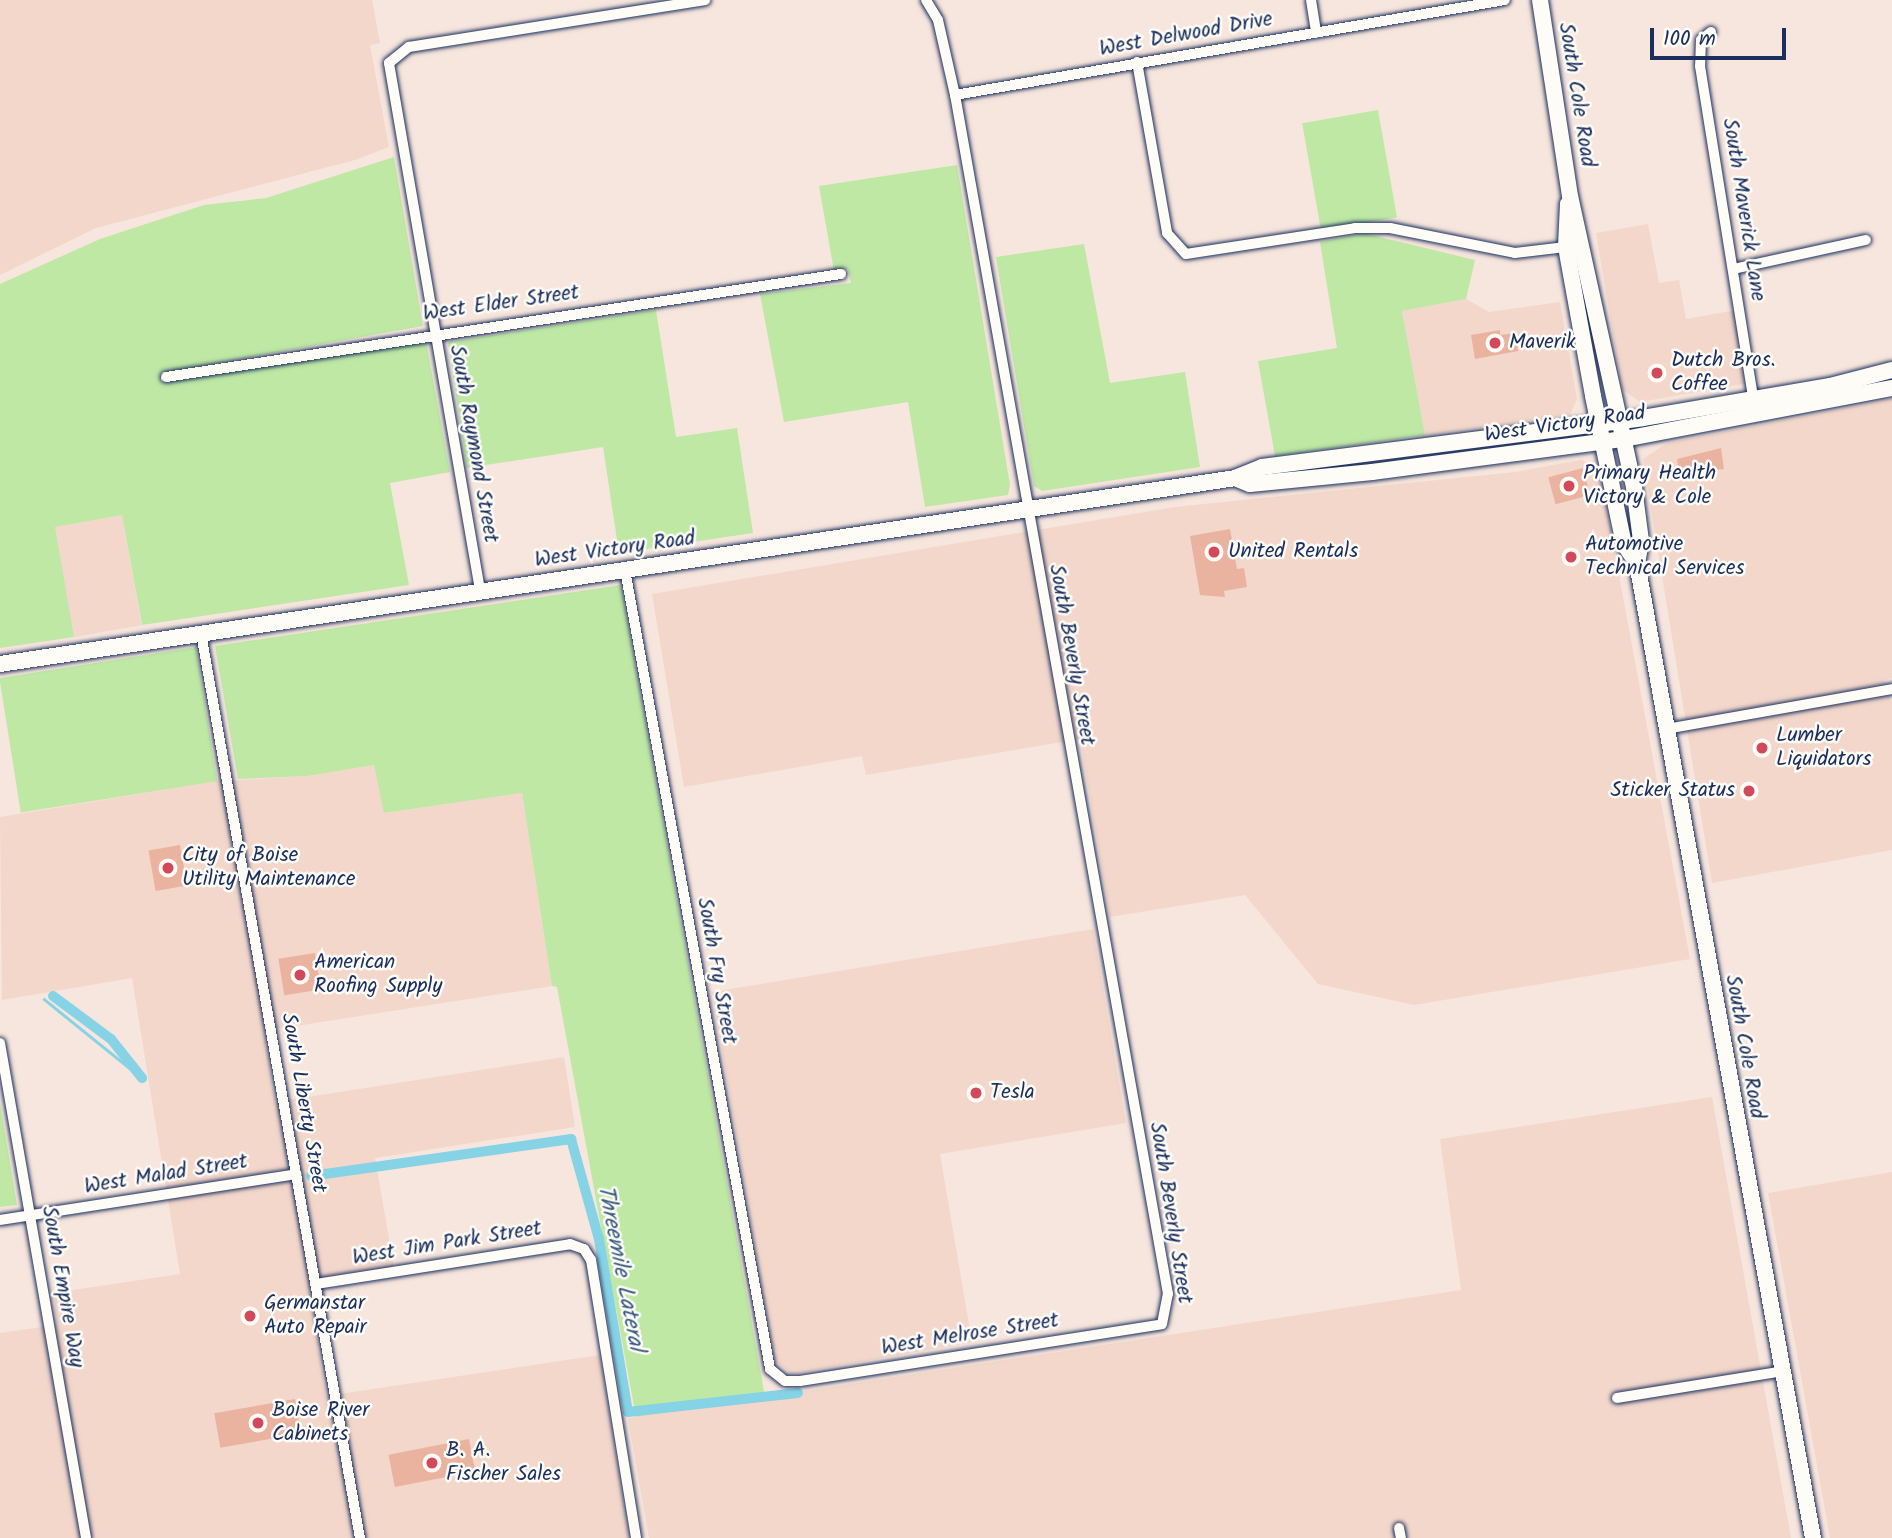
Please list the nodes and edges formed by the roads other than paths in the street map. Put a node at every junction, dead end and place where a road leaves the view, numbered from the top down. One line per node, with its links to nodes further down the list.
1 (705, 0): 16 (street, South Raymond Street)
2 (926, 0): 9 (street, South Beverly Street)
3 (1311, 0): 7 (street)
4 (1505, 0): 7 (street, West Delwood Drive)
5 (1540, 0): 10 (main road, South Cole Road)
6 (1711, 32): 13 (street, South Maverick Lane)
7 (1316, 33): 8 (street, West Delwood Drive)
8 (1137, 62): 9 (street, West Delwood Drive); 12 (street)
9 (955, 94): 28 (street, South Beverly Street)
10 (1570, 196): 12 (main road, South Cole Road); 15 (main road, South Cole Road)
11 (1866, 240): 13 (street)
12 (1566, 247): 15 (main road, South Cole Road); 22 (main road, South Cole Road)
13 (1733, 269): 20 (street, South Maverick Lane)
14 (841, 274): 16 (street, West Elder Street)
15 (1587, 275): 21 (main road, South Cole Road)
16 (434, 334): 18 (street, West Elder Street); 31 (street, South Raymond Street)
17 (1892, 370): 20 (main road, West Victory Road)
18 (166, 377)
19 (1892, 388): 23 (main road, West Victory Road)
20 (1753, 398): 21 (main road, West Victory Road)
21 (1620, 421): 22 (main road, West Victory Road); 23 (main road, South Cole Road)
22 (1600, 423): 24 (main road, South Cole Road); 25 (main road, West Victory Road)
23 (1625, 439): 24 (main road, West Victory Road); 29 (main road, South Cole Road)
24 (1605, 441): 27 (main road, West Victory Road); 29 (main road, South Cole Road)
25 (1334, 460): 26 (main road, West Victory Road); 27 (main road, West Victory Road)
26 (1235, 478): 27 (main road, West Victory Road); 28 (main road, West Victory Road)
27 (1283, 480)
28 (1028, 509): 30 (main road, West Victory Road); 41 (street, South Beverly Street)
29 (1637, 563): 35 (main road, South Cole Road)
30 (625, 570): 31 (main road, West Victory Road); 43 (street, South Fry Street)
31 (480, 590): 32 (main road, West Victory Road)
32 (201, 633): 33 (main road, West Victory Road); 37 (street, South Liberty Street)
33 (0, 664)
34 (1892, 688): 35 (street)
35 (1666, 729): 42 (main road, South Cole Road)
36 (0, 1043): 38 (street, South Empire Way)
37 (296, 1174): 38 (street, West Malad Street); 40 (street, South Liberty Street)
38 (31, 1215): 39 (street, West Malad Street); 45 (street, South Empire Way)
39 (0, 1220)
40 (316, 1284): 46 (street, South Liberty Street); 47 (street, West Jim Park Street)
41 (1167, 1319): 43 (street, West Melrose Street)
42 (1783, 1371): 44 (street); 48 (main road, South Cole Road)
43 (776, 1376)
44 (1616, 1398)
45 (86, 1538)
46 (360, 1538)
47 (636, 1538)
48 (1813, 1538)

